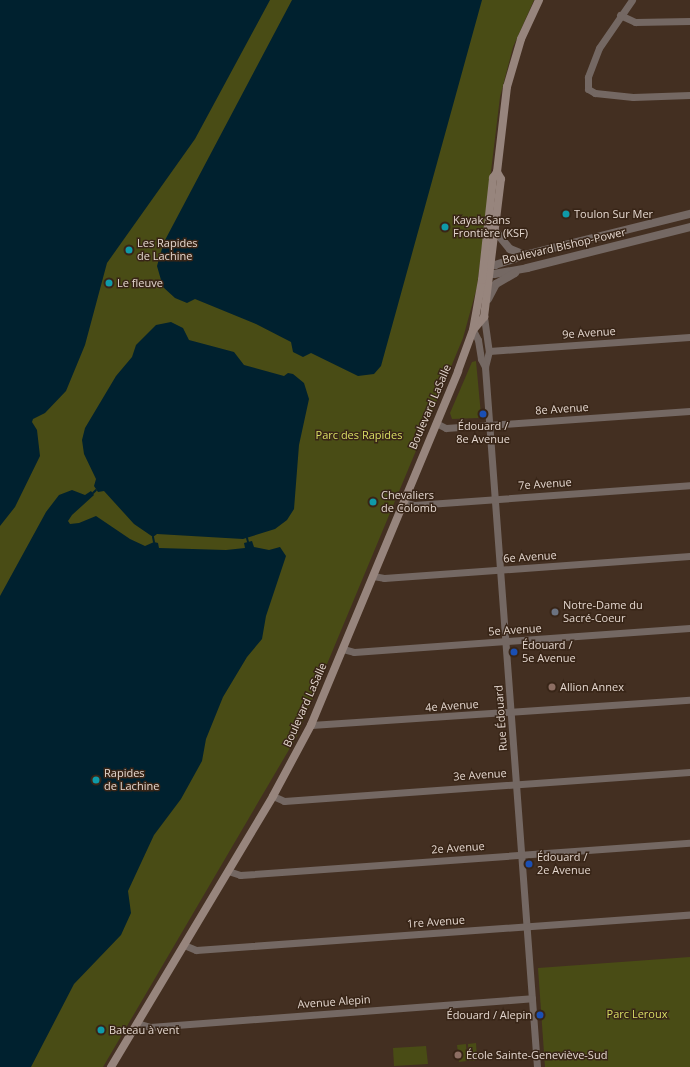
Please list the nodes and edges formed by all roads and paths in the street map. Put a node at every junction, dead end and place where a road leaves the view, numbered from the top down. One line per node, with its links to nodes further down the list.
1 (539, 0): 6 (main road, Boulevard LaSalle)
2 (632, 0): 3 (street)
3 (620, 15): 4 (street); 5 (street)
4 (690, 21)
5 (690, 95)
6 (497, 172): 9 (main road, Boulevard LaSalle); 12 (main road, Boulevard LaSalle)
7 (690, 214): 10 (street, Boulevard Bishop-Power)
8 (690, 227): 11 (street, Boulevard Bishop-Power)
9 (496, 232): 10 (street); 12 (main road, Boulevard LaSalle)
10 (525, 255): 12 (street, Boulevard Bishop-Power)
11 (527, 268): 12 (street, Boulevard Bishop-Power); 13 (street)
12 (486, 269): 13 (main road, Boulevard LaSalle); 15 (main road, Boulevard LaSalle)
13 (486, 304): 14 (main road, Boulevard LaSalle)
14 (484, 317): 15 (main road, Boulevard LaSalle); 17 (street, Rue Édouard)
15 (473, 330): 18 (street, Rue Édouard); 20 (main road, Boulevard LaSalle)
16 (690, 337): 17 (street, 9e Avenue)
17 (489, 351): 18 (street, Rue Édouard)
18 (486, 367): 21 (street, Rue Édouard)
19 (690, 411): 21 (street, 8e Avenue)
20 (436, 423): 21 (street, 8e Avenue); 24 (main road, Boulevard LaSalle)
21 (491, 425): 23 (street, Rue Édouard)
22 (690, 485): 23 (street, 7e Avenue)
23 (496, 499): 24 (street, 7e Avenue); 26 (street, Rue Édouard)
24 (403, 502): 27 (main road, Boulevard LaSalle)
25 (690, 556): 26 (street, 6e Avenue)
26 (502, 570): 27 (street, 6e Avenue); 29 (street, Rue Édouard)
27 (373, 576): 30 (main road, Boulevard LaSalle)
28 (690, 628): 29 (street, 5e Avenue)
29 (506, 642): 30 (street, 5e Avenue); 32 (street, Rue Édouard)
30 (343, 649): 33 (main road, Boulevard LaSalle)
31 (690, 700): 32 (street, 4e Avenue)
32 (512, 713): 33 (street, 4e Avenue); 35 (street, Rue Édouard)
33 (311, 725): 36 (main road, Boulevard LaSalle)
34 (690, 772): 35 (street, 3e Avenue)
35 (516, 784): 36 (street, 3e Avenue); 38 (street, Rue Édouard)
36 (273, 796): 39 (main road, Boulevard LaSalle)
37 (690, 843): 38 (street, 2e Avenue)
38 (522, 855): 39 (street, 2e Avenue); 41 (street, Rue Édouard)
39 (228, 871): 42 (main road, Boulevard LaSalle)
40 (690, 915): 41 (street, 1re Avenue)
41 (527, 926): 42 (street, 1re Avenue); 43 (street, Rue Édouard)
42 (184, 945): 44 (main road, Boulevard LaSalle)
43 (532, 998): 44 (street, Avenue Alepin); 46 (street, Rue Édouard)
44 (137, 1023): 45 (main road, Boulevard LaSalle)
45 (111, 1067)
46 (537, 1067)

